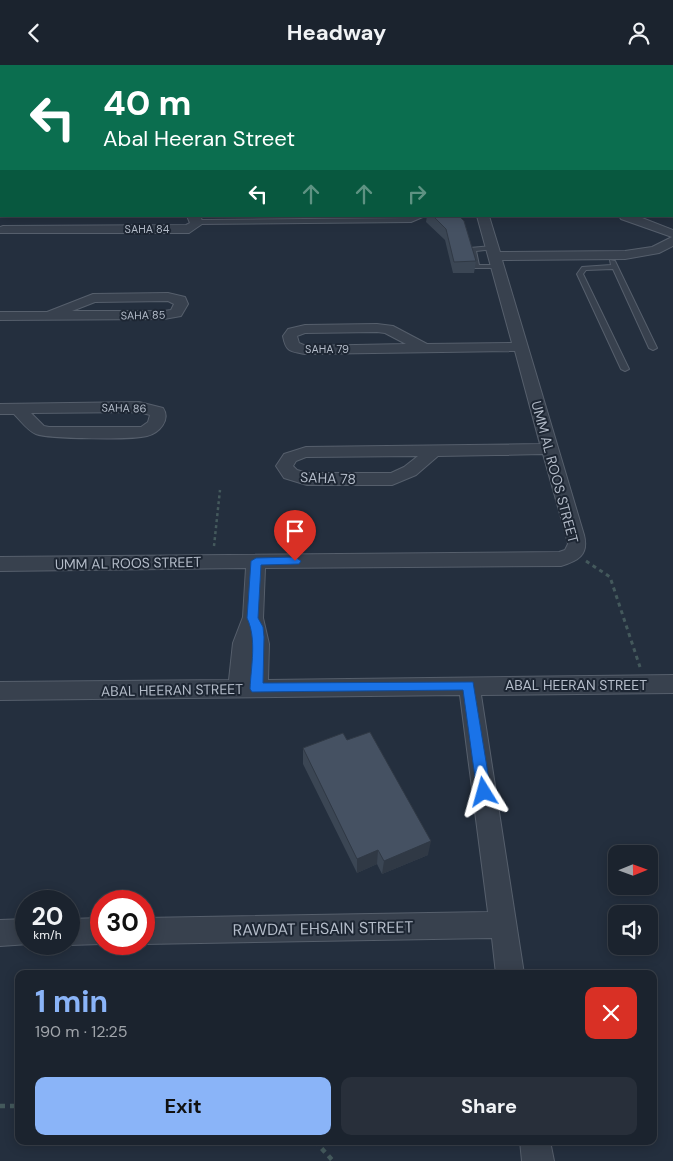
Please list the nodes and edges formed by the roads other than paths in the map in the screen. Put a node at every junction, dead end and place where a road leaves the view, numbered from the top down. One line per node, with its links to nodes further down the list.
1 (9, 217): 8 (street)
2 (117, 217): 7 (street, SAHA 84)
3 (419, 217): 6 (lane)
4 (483, 217): 10 (street, UMM AL ROOS STREET)
5 (627, 217): 9 (street)
6 (195, 219): 7 (street, SAHA 84)
7 (85, 229): 8 (street, SAHA 84)
8 (1, 232)
9 (672, 236): 11 (street)
10 (494, 257): 11 (street); 14 (street, UMM AL ROOS STREET)
11 (612, 261): 16 (lane); 17 (lane)
12 (51, 315): 12 (street, SAHA 85); 13 (street, SAHA 85)
13 (0, 316)
14 (520, 347): 15 (street, SAHA 79); 20 (street, UMM AL ROOS STREET)
15 (424, 348): 15 (street, SAHA 79)
16 (653, 348)
17 (625, 369)
18 (0, 409): 19 (street, SAHA 86)
19 (18, 409): 19 (street, SAHA 86)
20 (550, 449): 21 (street, SAHA 78); 22 (street, UMM AL ROOS STREET)
21 (434, 450): 21 (street, SAHA 78)
22 (256, 561): 23 (street, UMM AL ROOS STREET); 26 (street)
23 (0, 564)
24 (673, 684): 25 (street, ABAL HEERAN STREET)
25 (469, 685): 26 (street, ABAL HEERAN STREET); 28 (street)
26 (248, 689): 27 (street, ABAL HEERAN STREET)
27 (0, 691)
28 (502, 925): 29 (street, RAWDAT EHSAIN STREET); 32 (street)
29 (155, 931)
30 (15, 932): 31 (street)
31 (0, 933)
32 (509, 970)
33 (536, 1145): 34 (street)
34 (538, 1161)

